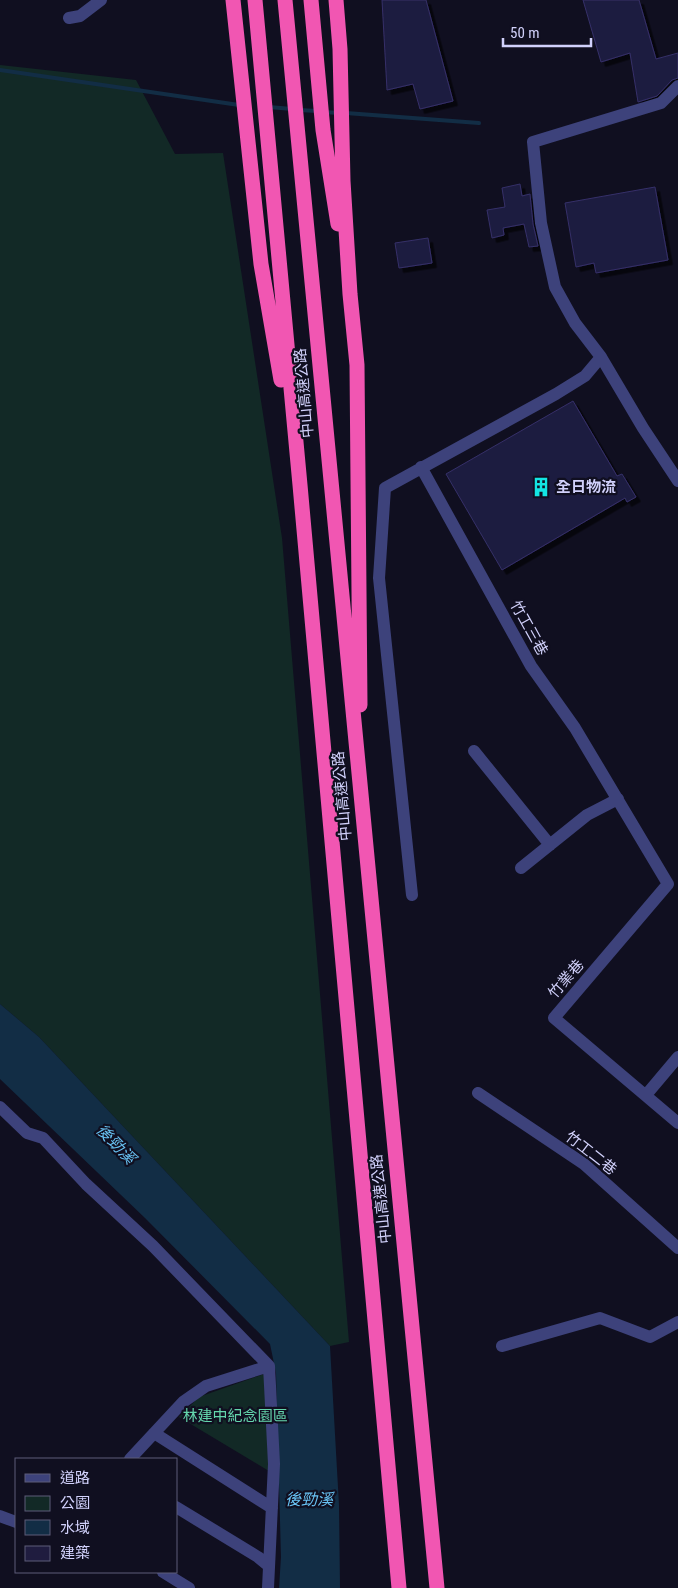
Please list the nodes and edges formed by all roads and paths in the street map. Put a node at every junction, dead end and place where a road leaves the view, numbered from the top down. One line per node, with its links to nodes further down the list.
1 (101, 0): 7 (street)
2 (255, 0): 13 (highway, 中山高速公路)
3 (285, 0): 16 (highway, 中山高速公路)
4 (311, 0): 9 (highway)
5 (336, 0): 9 (highway)
6 (233, 1): 13 (highway)
7 (68, 18)
8 (678, 86): 10 (street)
9 (350, 294): 16 (highway)
10 (601, 357): 11 (street); 12 (street)
11 (421, 467): 15 (street, 竹工三巷); 20 (street)
12 (678, 481)
13 (300, 485): 40 (highway, 中山高速公路)
14 (474, 751): 17 (street)
15 (618, 799): 17 (street); 19 (street, 竹工三巷)
16 (362, 824): 41 (highway, 中山高速公路)
17 (550, 845): 18 (street)
18 (521, 868)
19 (673, 883): 23 (street, 竹業巷)
20 (412, 895)
21 (678, 1056): 23 (street)
22 (478, 1093): 26 (street, 竹工二巷)
23 (646, 1095): 25 (street, 竹業巷)
24 (0, 1107): 29 (street)
25 (678, 1123)
26 (678, 1248)
27 (678, 1322): 28 (street)
28 (502, 1346)
29 (269, 1366): 30 (street); 33 (street)
30 (154, 1433): 31 (street); 33 (street)
31 (131, 1458)
32 (178, 1508): 36 (street)
33 (272, 1508): 36 (street)
34 (0, 1516): 35 (street)
35 (15, 1522)
36 (269, 1566): 39 (street)
37 (165, 1573): 38 (street)
38 (189, 1588)
39 (268, 1588)
40 (398, 1588)
41 (437, 1588)

